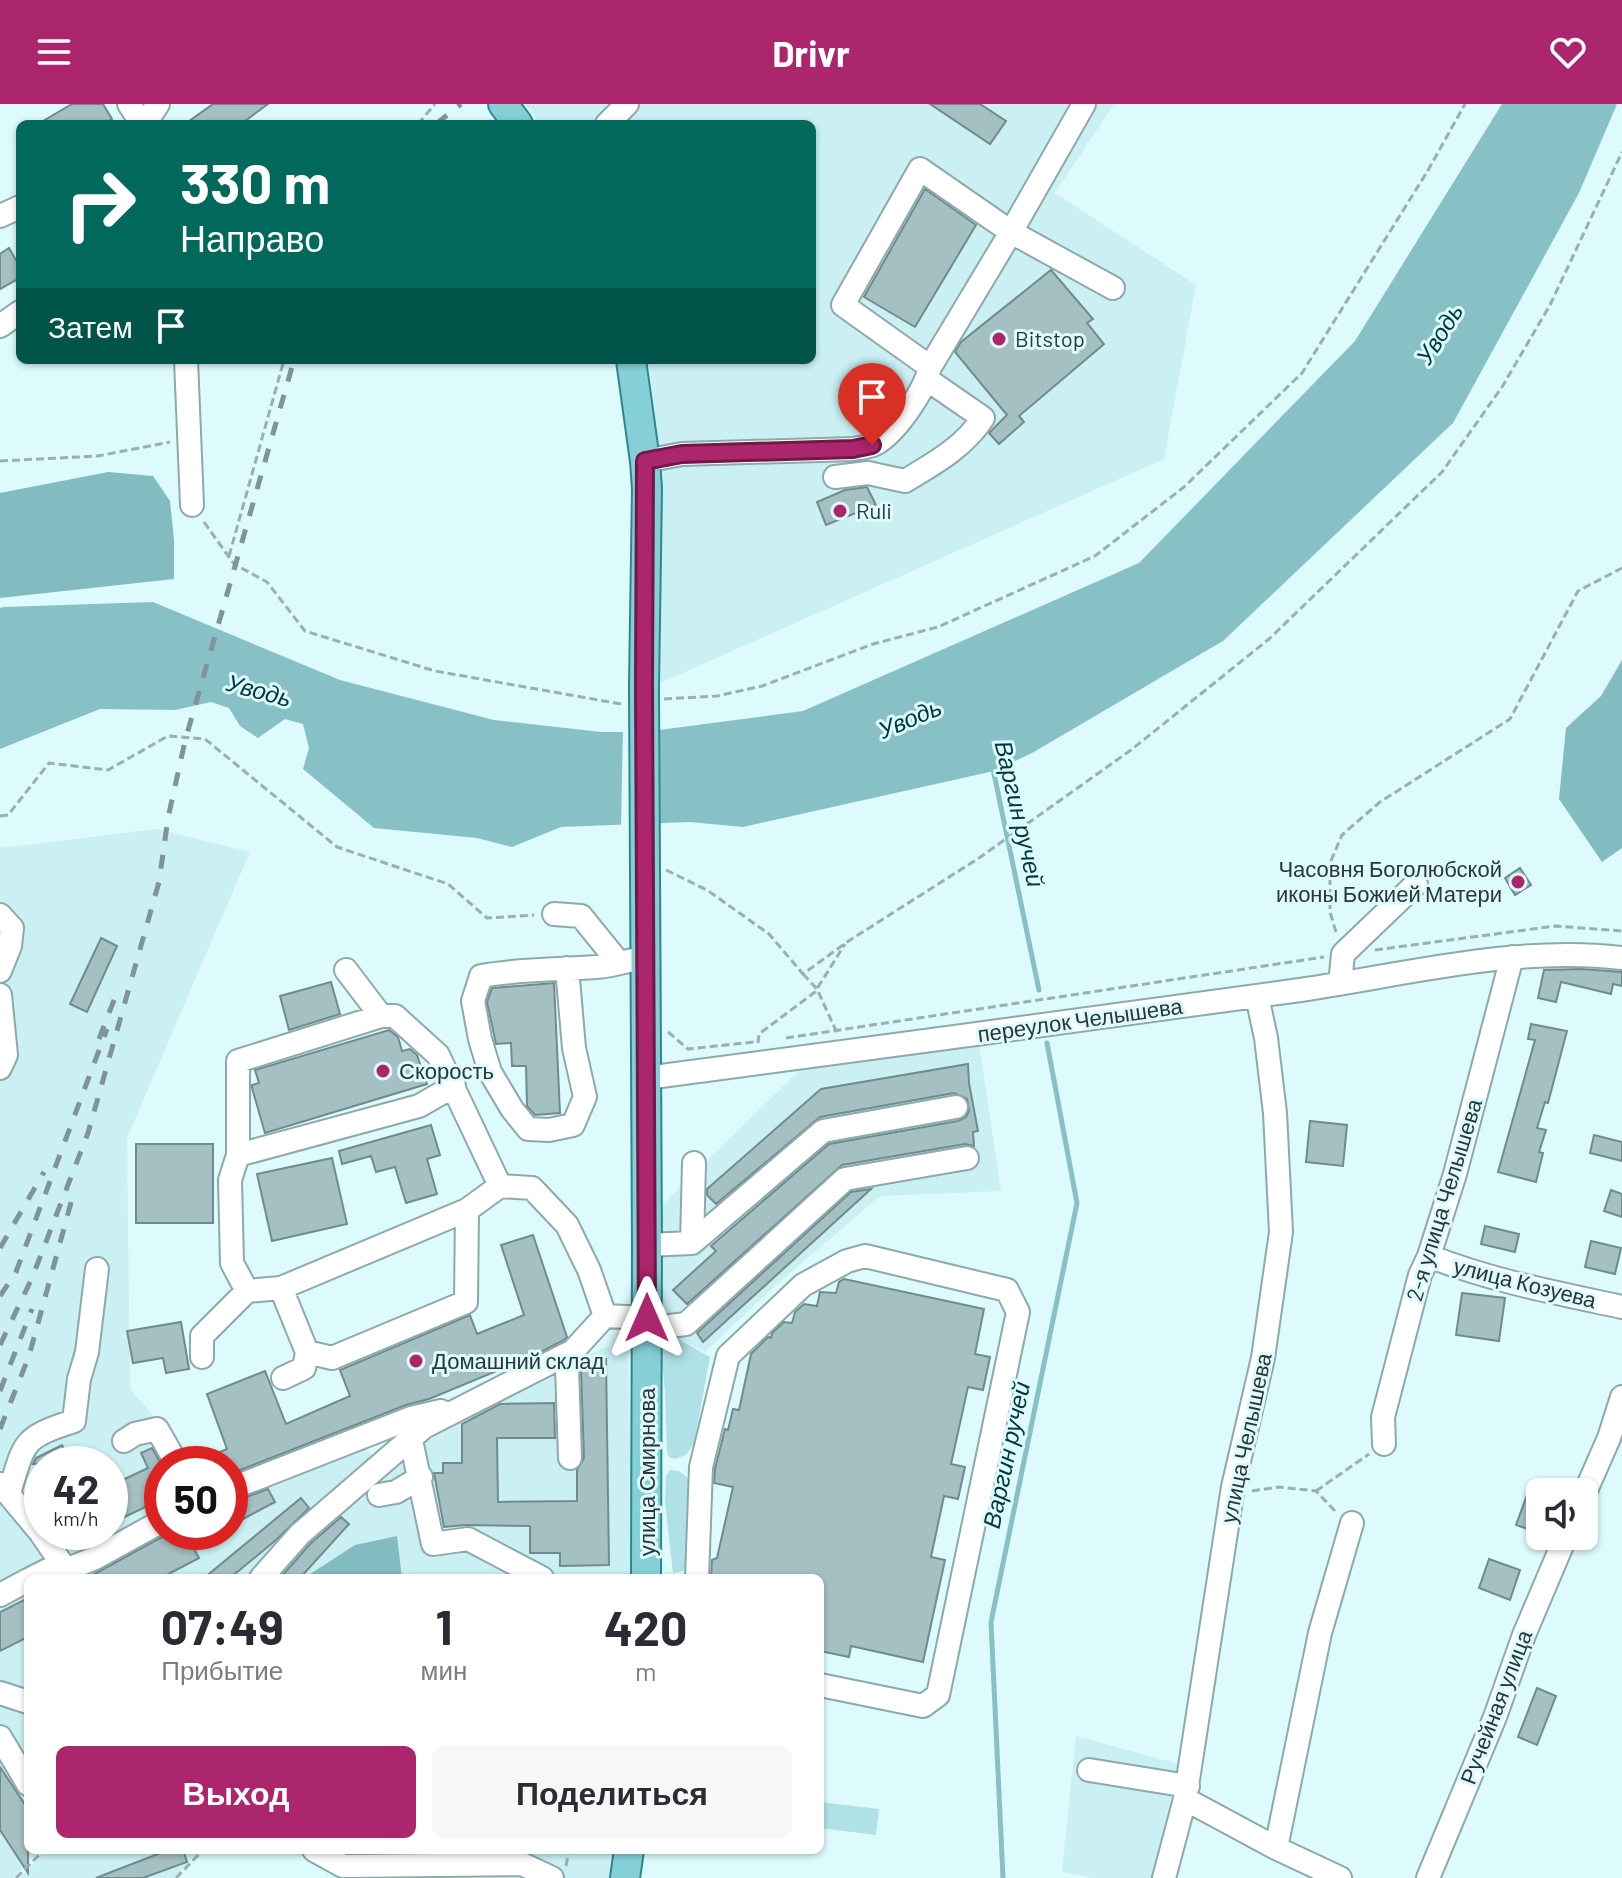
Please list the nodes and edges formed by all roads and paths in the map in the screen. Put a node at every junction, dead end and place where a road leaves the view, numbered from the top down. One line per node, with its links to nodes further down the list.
1 (435, 104): 5 (path)
2 (627, 104): 6 (street)
3 (1084, 104): 8 (street)
4 (1465, 104): 21 (path)
5 (421, 120)
6 (611, 120)
7 (1622, 152): 28 (path)
8 (1011, 232): 9 (street); 13 (street); 13 (street)
9 (1113, 288)
10 (186, 364): 14 (street)
11 (283, 364): 19 (path)
12 (632, 364): 16 (main road, улица Смирнова)
13 (929, 373): 16 (street); 17 (street)
14 (189, 438): 15 (path); 18 (street)
15 (0, 461)
16 (645, 461): 21 (main road, улица Смирнова)
17 (835, 477)
18 (192, 505): 19 (path)
19 (229, 556): 21 (path)
20 (1622, 568): 29 (path)
21 (640, 697): 23 (main road, улица Смирнова)
22 (0, 816): 25 (path)
23 (652, 861): 32 (main road, улица Смирнова); 36 (path)
24 (1416, 884): 29 (street)
25 (554, 914): 32 (street)
26 (0, 915): 35 (street)
27 (1622, 931): 29 (path)
28 (847, 942): 36 (path); 38 (path)
29 (1343, 954): 37 (street); 44 (path)
30 (1512, 957): 31 (street, переулок Челышева); 37 (street, переулок Челышева); 57 (street, 2-я улица Челышева)
31 (1622, 958)
32 (632, 960): 33 (street); 47 (main road, улица Смирнова)
33 (567, 968): 33 (street)
34 (346, 970): 41 (street)
35 (0, 971)
36 (803, 974): 38 (path)
37 (1340, 984): 40 (street, переулок Челышева)
38 (817, 989): 44 (path); 45 (path)
39 (0, 995): 46 (street)
40 (1257, 996): 44 (street, переулок Челышева); 78 (street, улица Челышева)
41 (381, 1016): 48 (street); 50 (street)
42 (667, 1031): 45 (path)
43 (774, 1040): 44 (path)
44 (839, 1042): 45 (street, переулок Челышева)
45 (758, 1053): 47 (street, переулок Челышева)
46 (0, 1068)
47 (646, 1078): 56 (main road, улица Смирнова)
48 (454, 1086): 50 (street); 53 (street)
49 (956, 1107): 55 (street)
50 (238, 1155): 60 (street)
51 (967, 1158): 63 (street)
52 (694, 1163): 55 (street)
53 (500, 1186): 54 (street); 62 (street)
54 (467, 1210): 59 (street); 65 (street)
55 (692, 1243): 56 (street)
56 (647, 1245): 63 (main road, улица Смирнова)
57 (1429, 1256): 61 (street, улица Козуева); 72 (street, 2-я улица Челышева)
58 (97, 1269): 79 (street)
59 (281, 1288): 60 (street); 65 (street)
60 (247, 1291): 66 (street)
61 (1622, 1307)
62 (605, 1316): 63 (street); 64 (street)
63 (647, 1324): 89 (main road, улица Смирнова)
64 (573, 1351): 69 (street); 74 (street)
65 (307, 1352): 67 (street)
66 (202, 1357)
67 (283, 1378)
68 (1622, 1397): 76 (street)
69 (465, 1405): 70 (street); 77 (street)
70 (411, 1440): 75 (street); 87 (street)
71 (124, 1441): 73 (street)
72 (1384, 1444): 80 (path)
73 (167, 1446)
74 (570, 1458)
75 (421, 1477): 81 (street); 88 (street)
76 (1591, 1478)
77 (248, 1482)
78 (1233, 1487): 80 (path); 99 (street, улица Челышева)
79 (4, 1488): 85 (street)
80 (1316, 1491): 82 (path)
81 (379, 1495)
82 (1344, 1523): 100 (street)
83 (144, 1531): 85 (street)
84 (1560, 1550): 111 (street, Ручейная улица)
85 (66, 1570): 86 (street)
86 (40, 1574)
87 (265, 1574)
88 (534, 1574)
89 (646, 1574)
90 (697, 1574): 93 (street)
91 (24, 1582): 92 (street)
92 (0, 1595)
93 (824, 1686)
94 (0, 1693): 95 (street)
95 (24, 1701)
96 (0, 1737): 98 (street)
97 (1089, 1770): 99 (street)
98 (24, 1777)
99 (1186, 1792): 100 (street); 109 (street, улица Челышева)
100 (1276, 1848): 110 (street)
101 (40, 1854): 105 (path)
102 (199, 1854): 106 (path)
103 (321, 1854): 107 (street)
104 (628, 1854): 108 (main road)
105 (16, 1878)
106 (176, 1878)
107 (552, 1878)
108 (625, 1878)
109 (1164, 1878)
110 (1340, 1878)
111 (1428, 1878)

